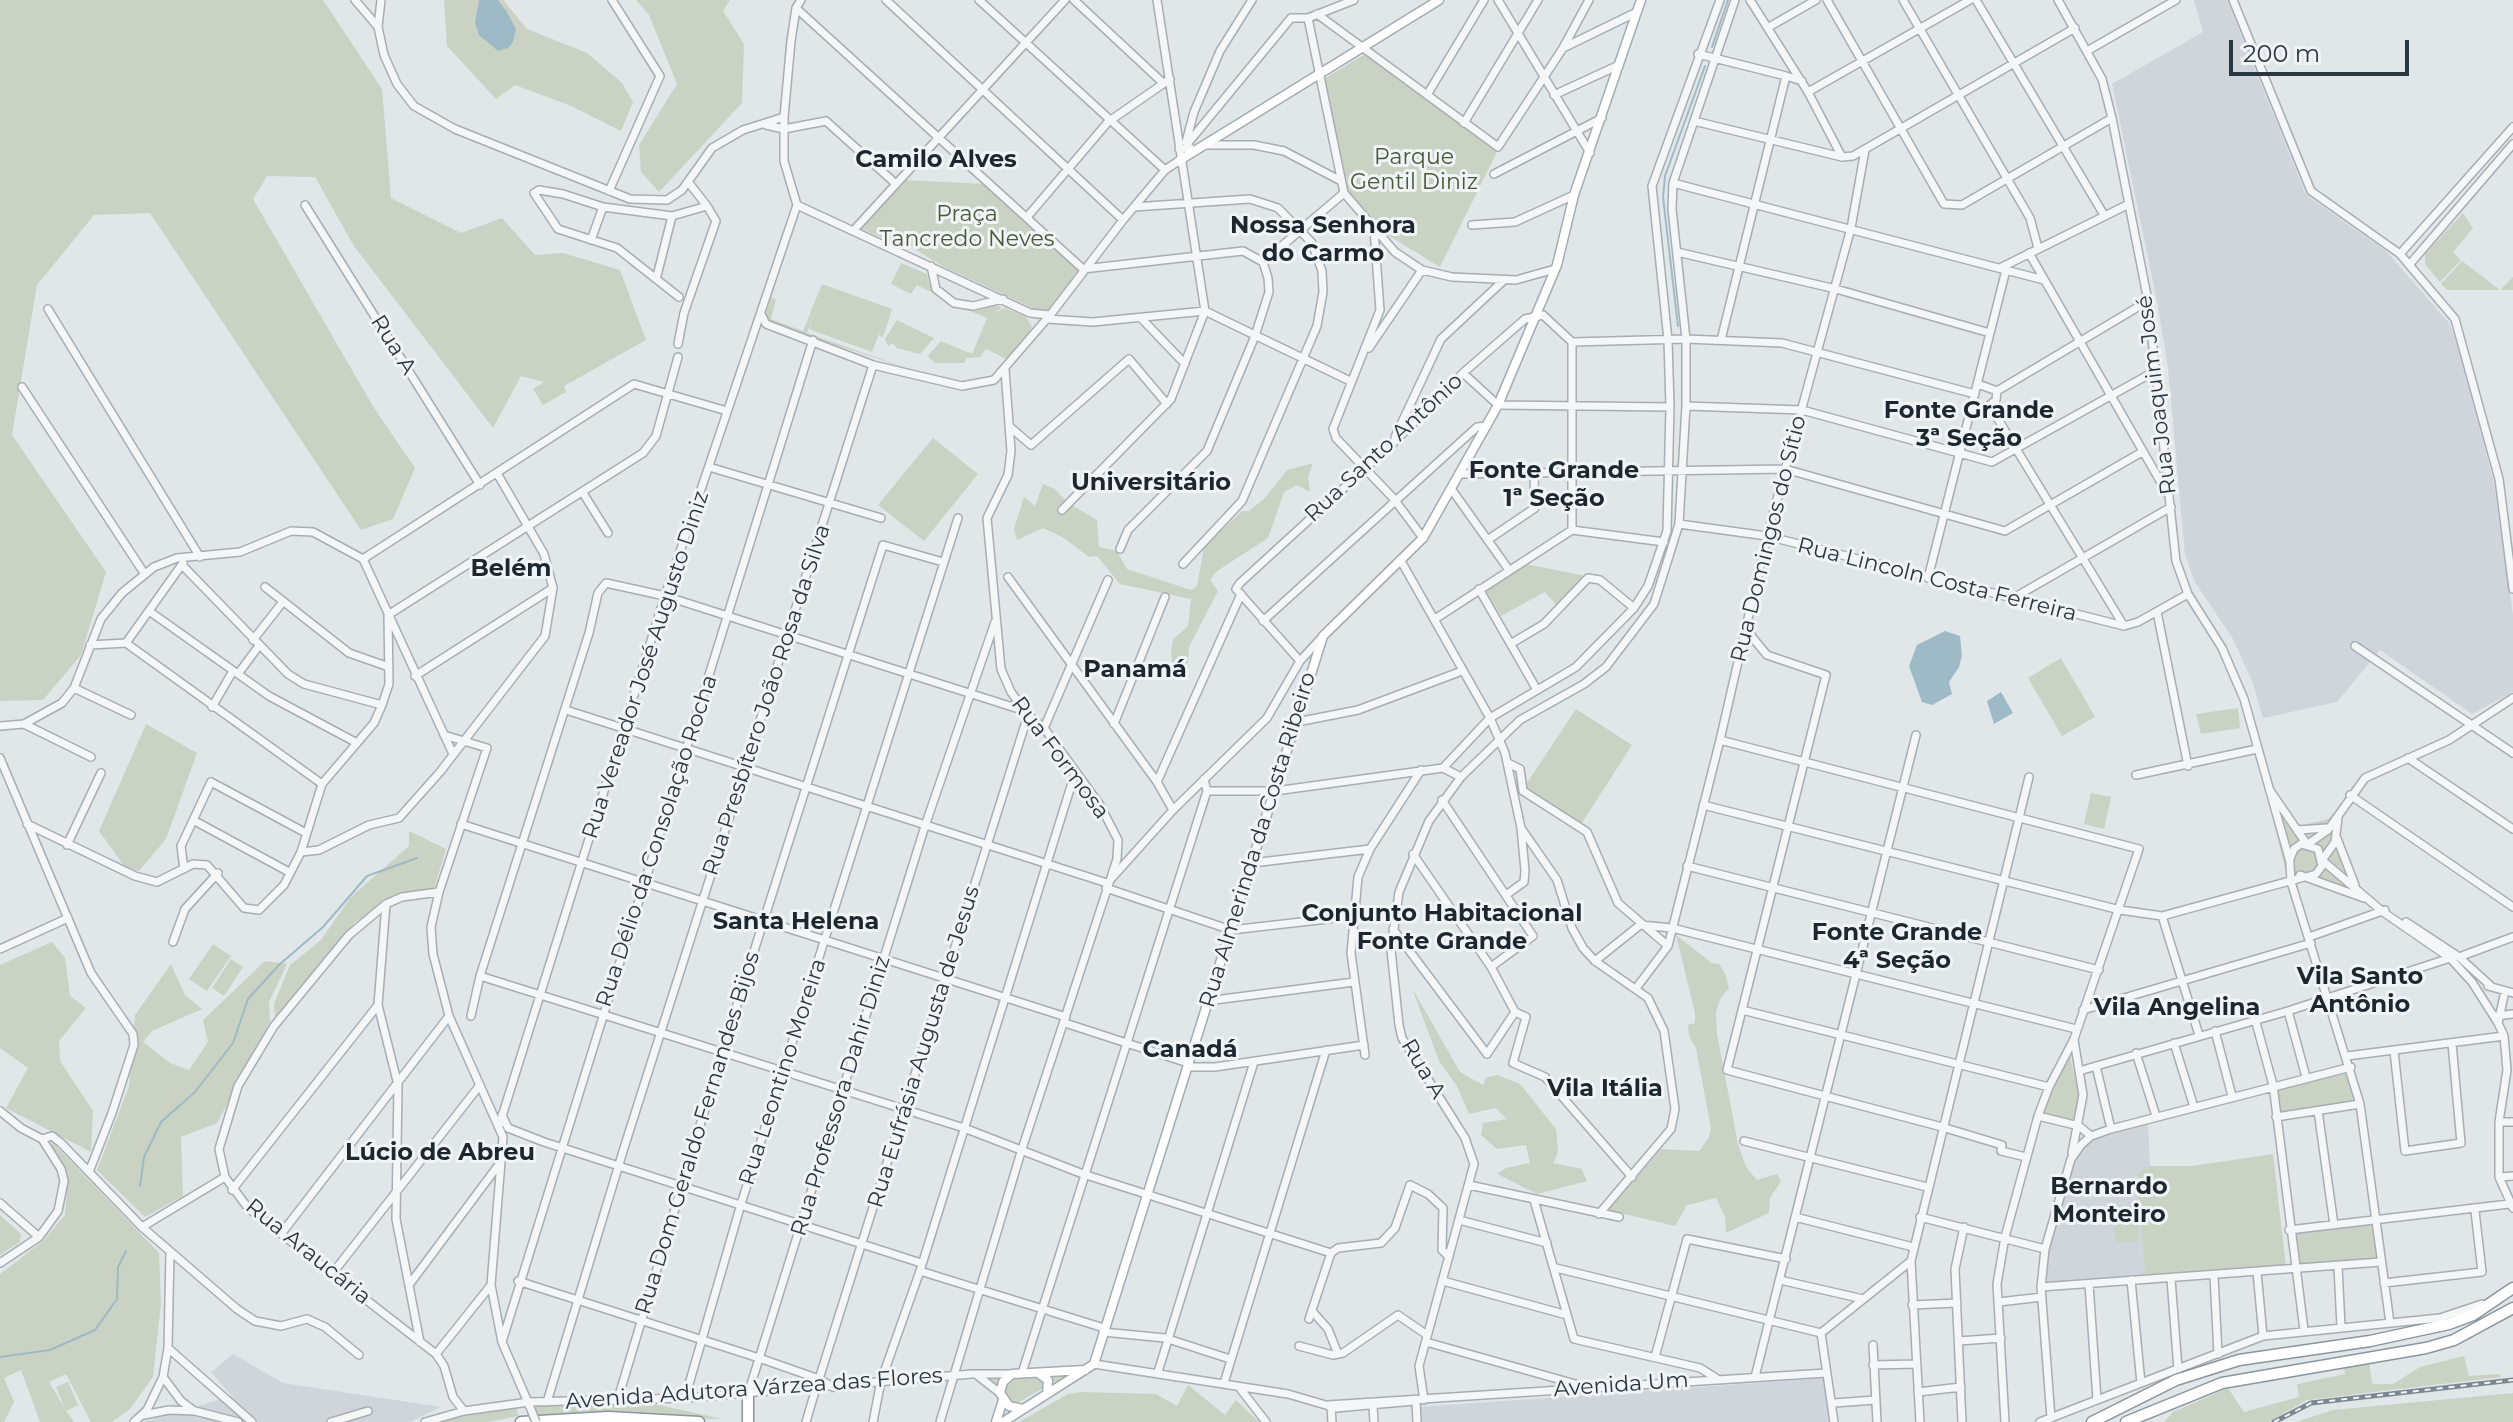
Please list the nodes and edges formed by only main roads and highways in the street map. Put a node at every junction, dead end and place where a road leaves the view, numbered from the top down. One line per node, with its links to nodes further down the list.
1 (1439, 0): 3 (main road)
2 (1641, 0): 6 (main road, Rua Almerinda da Costa Ribeiro)
3 (1180, 160)
4 (2513, 1288): 17 (highway)
5 (2513, 1308): 18 (highway)
6 (1086, 1370): 7 (main road, Avenida Adutora Várzea das Flores); 9 (main road)
7 (1036, 1372): 9 (main road); 10 (main road, Avenida Adutora Várzea das Flores)
8 (748, 1394): 14 (highway)
9 (1047, 1394): 11 (main road)
10 (1002, 1396): 11 (main road); 15 (main road)
11 (1024, 1409): 16 (main road)
12 (521, 1422): 13 (highway)
13 (699, 1422)
14 (748, 1422)
15 (996, 1422)
16 (1003, 1422)
17 (2092, 1422)
18 (2126, 1422)

